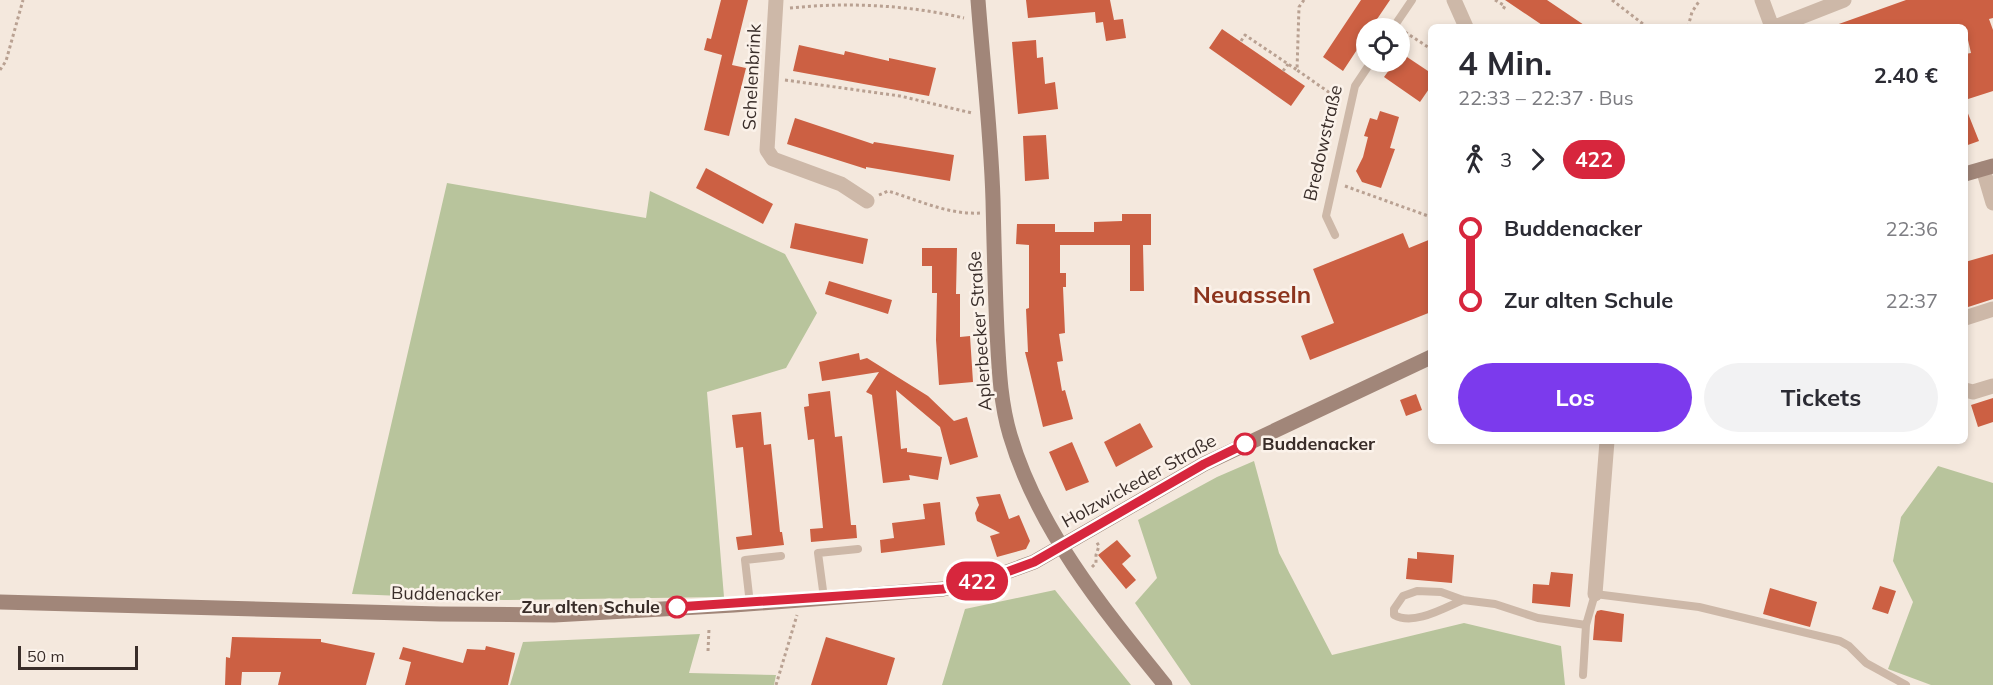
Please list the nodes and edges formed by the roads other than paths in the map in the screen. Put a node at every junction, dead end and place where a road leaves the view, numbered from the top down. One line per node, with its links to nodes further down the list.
1 (978, 0): 23 (main road, Aplerbecker Straße)
2 (1412, 0): 7 (lane)
3 (1454, 0): 8 (street)
4 (1762, 0): 9 (street)
5 (1845, 0): 10 (street)
6 (776, 5): 14 (street, Schelenbrink)
7 (1403, 18)
8 (1465, 24)
9 (1772, 24)
10 (1781, 24)
11 (1364, 72): 16 (lane, Bredowstraße)
12 (1988, 168): 13 (main road); 15 (street)
13 (1968, 173)
14 (867, 201)
15 (1993, 203)
16 (1335, 235)
17 (1993, 309): 18 (street)
18 (1968, 317)
19 (1428, 358): 23 (main road, Holzwickeder Straße)
20 (1993, 386): 21 (street)
21 (1968, 391)
22 (1607, 444): 26 (street)
23 (1062, 547): 27 (main road, Buddenacker); 33 (main road, Aplerbecker Straße)
24 (858, 549): 27 (lane)
25 (781, 556): 30 (lane)
26 (1595, 594): 31 (lane); 34 (lane)
27 (824, 598): 30 (main road, Buddenacker)
28 (1463, 600): 28 (lane); 31 (lane)
29 (0, 602): 30 (main road, Buddenacker)
30 (750, 604)
31 (1586, 625): 32 (lane)
32 (1583, 675)
33 (1165, 685)
34 (1906, 685)

